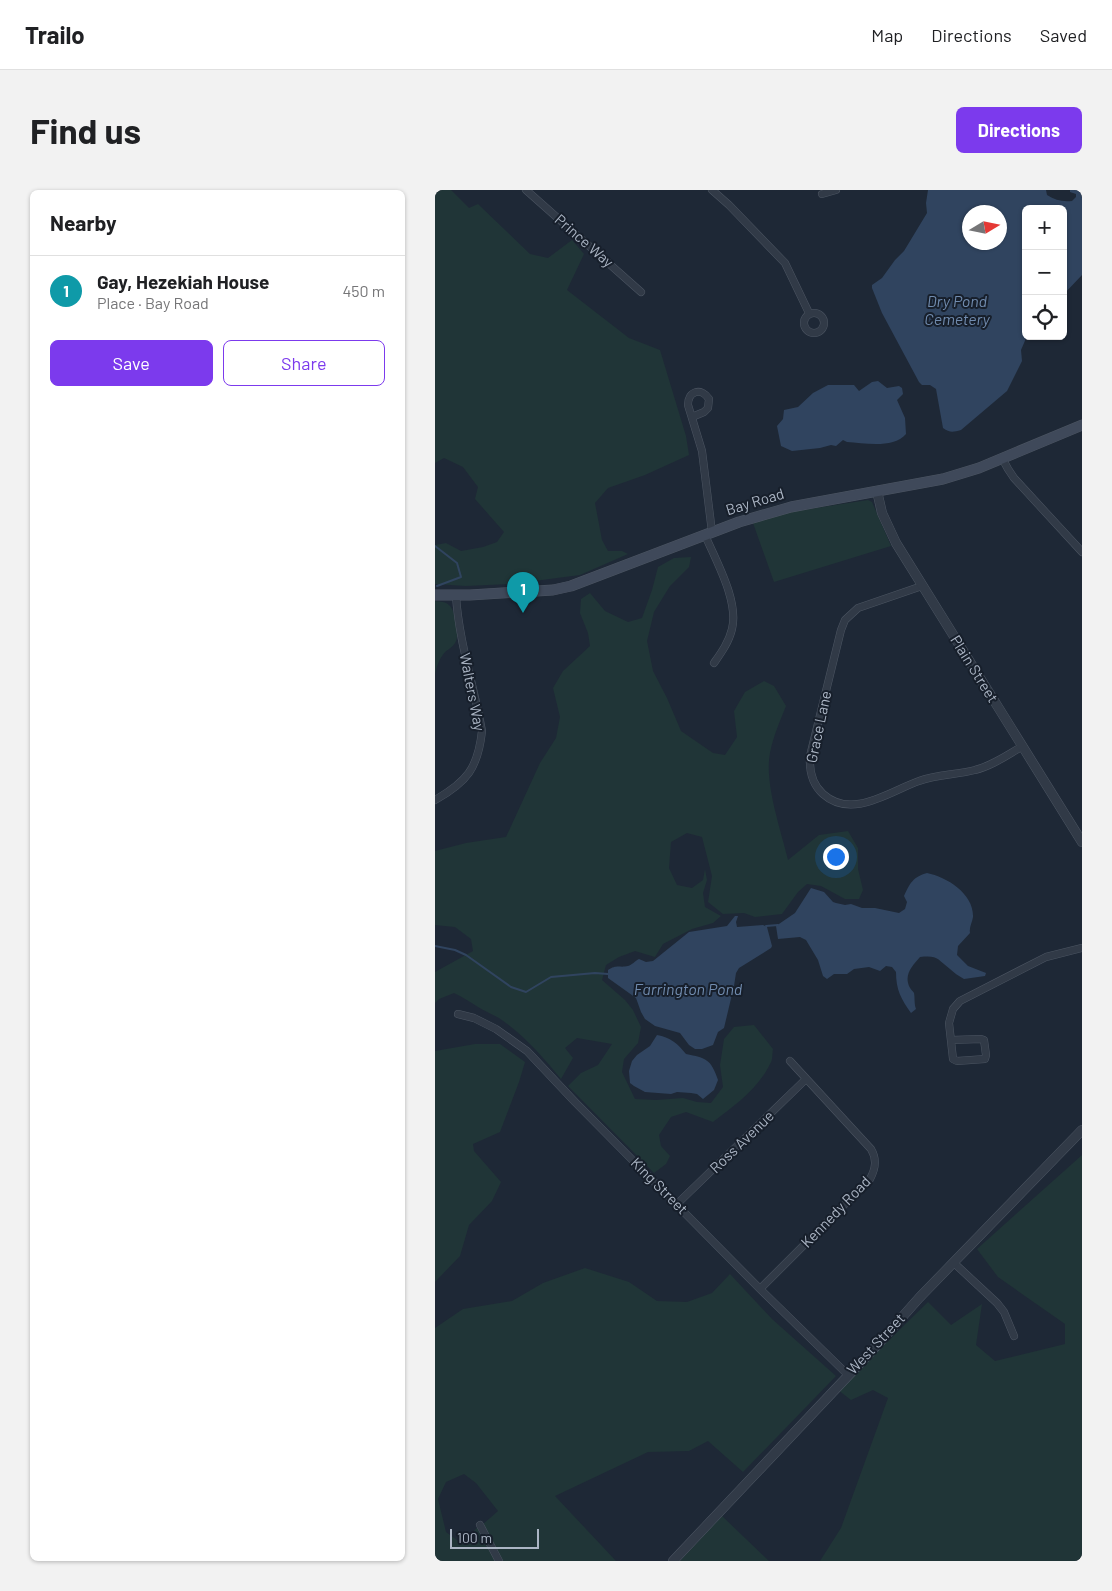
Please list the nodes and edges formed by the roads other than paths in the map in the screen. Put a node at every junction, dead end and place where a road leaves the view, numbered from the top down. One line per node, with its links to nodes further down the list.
1 (526, 190): 5 (street, Prince Way)
2 (712, 190): 6 (street)
3 (836, 190): 4 (street)
4 (822, 194)
5 (641, 292)
6 (809, 313)
7 (692, 417): 11 (street)
8 (1082, 425): 9 (main road, Bay Road)
9 (1002, 458): 10 (main road, Bay Road); 12 (street)
10 (877, 491): 11 (main road, Bay Road); 13 (street, Plain Street)
11 (708, 533): 15 (main road, Bay Road); 16 (street)
12 (1082, 552)
13 (922, 586): 17 (street, Plain Street); 17 (street, Grace Lane)
14 (435, 595): 15 (main road, Bay Road)
15 (456, 596): 18 (street, Walters Way)
16 (714, 663)
17 (1023, 746): 19 (street, Plain Street)
18 (435, 800)
19 (1082, 842)
20 (1082, 948): 22 (street)
21 (458, 1014): 26 (street, King Street)
22 (951, 1040): 22 (street)
23 (789, 1061): 24 (street, Kennedy Road)
24 (806, 1079): 26 (street, Ross Avenue); 28 (street, Kennedy Road)
25 (1082, 1130): 27 (street, West Street)
26 (677, 1204): 28 (street, King Street)
27 (954, 1263): 29 (street); 30 (street, West Street)
28 (760, 1290): 30 (street, King Street)
29 (1014, 1336)
30 (848, 1374): 33 (street, West Street)
31 (480, 1525): 32 (street)
32 (499, 1561)
33 (673, 1561)

